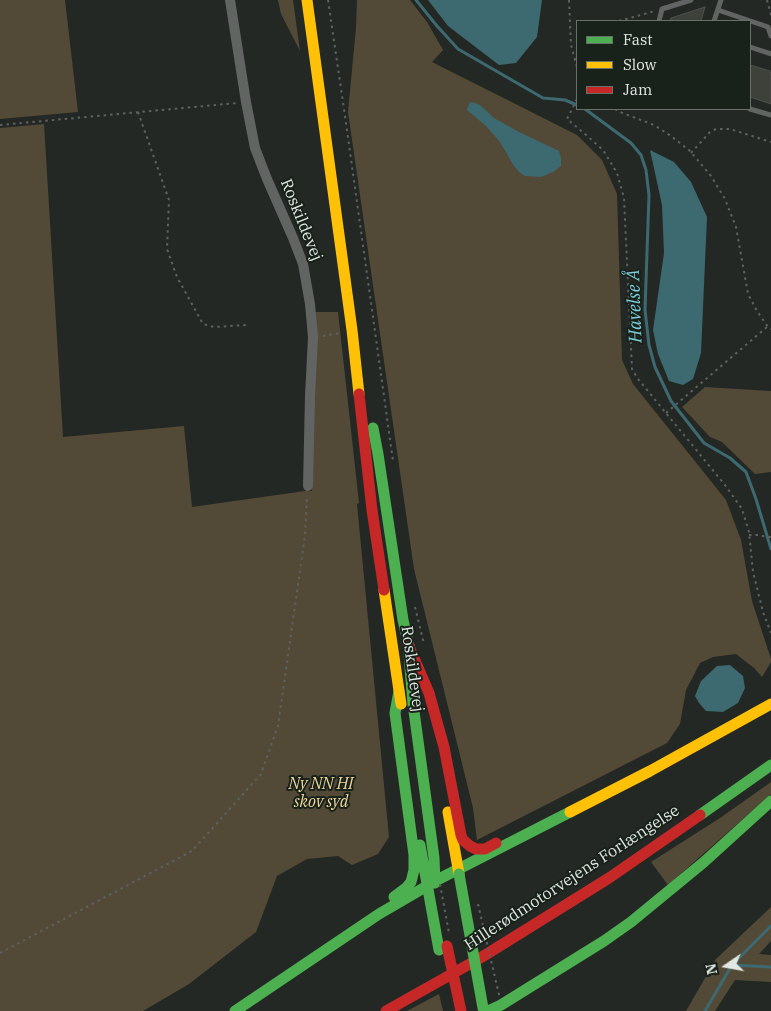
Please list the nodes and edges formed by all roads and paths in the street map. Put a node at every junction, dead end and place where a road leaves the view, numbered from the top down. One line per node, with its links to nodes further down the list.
1 (230, 0): 20 (street, Roskildevej)
2 (307, 0): 32 (main road, Roskildevej)
3 (328, 0): 35 (path)
4 (569, 0): 19 (path)
5 (691, 0): 8 (lane)
6 (721, 0): 9 (lane)
7 (766, 0): 10 (path)
8 (662, 9): 11 (path); 12 (lane)
9 (718, 10): 13 (lane); 14 (lane)
10 (771, 15)
11 (623, 20)
12 (659, 20)
13 (714, 20)
14 (747, 20)
15 (751, 21): 16 (lane)
16 (771, 36)
17 (751, 47): 18 (lane)
18 (771, 54)
19 (576, 63)
20 (246, 102): 24 (path); 33 (street, Roskildevej)
21 (576, 102): 34 (path)
22 (751, 109): 25 (lane)
23 (617, 110): 28 (path)
24 (138, 112): 26 (path); 29 (path)
25 (771, 115)
26 (0, 125)
27 (771, 142): 28 (path)
28 (692, 153): 30 (path)
29 (247, 325)
30 (768, 327): 31 (path); 34 (path)
31 (771, 329)
32 (352, 330): 33 (path); 41 (main road, Roskildevej); 43 (main road, Roskildevej)
33 (313, 337): 36 (street, Roskildevej)
34 (666, 413): 37 (path)
35 (394, 467)
36 (308, 486): 52 (path)
37 (749, 535): 38 (path); 40 (path)
38 (771, 537)
39 (414, 602): 42 (path)
40 (771, 633)
41 (408, 642): 46 (main road); 48 (main road, Roskildevej); 49 (main road, Roskildevej)
42 (424, 645)
43 (399, 691): 49 (main road, Roskildevej); 54 (main road)
44 (771, 704): 46 (main road)
45 (771, 765): 57 (main road, Hillerødmotorvejens Forlængelse)
46 (606, 794): 48 (main road)
47 (771, 801): 51 (main road)
48 (458, 871): 49 (main road); 55 (main road, Roskildevej, bridge)
49 (431, 884): 54 (main road); 58 (main road, Roskildevej); 59 (main road, Roskildevej, bridge)
50 (478, 905): 53 (path, bridge)
51 (604, 941): 55 (main road); 60 (main road)
52 (0, 953)
53 (500, 999)
54 (250, 1001): 56 (main road)
55 (485, 1010)
56 (235, 1011)
57 (386, 1011)
58 (452, 1011)
59 (460, 1011)
60 (506, 1011)

